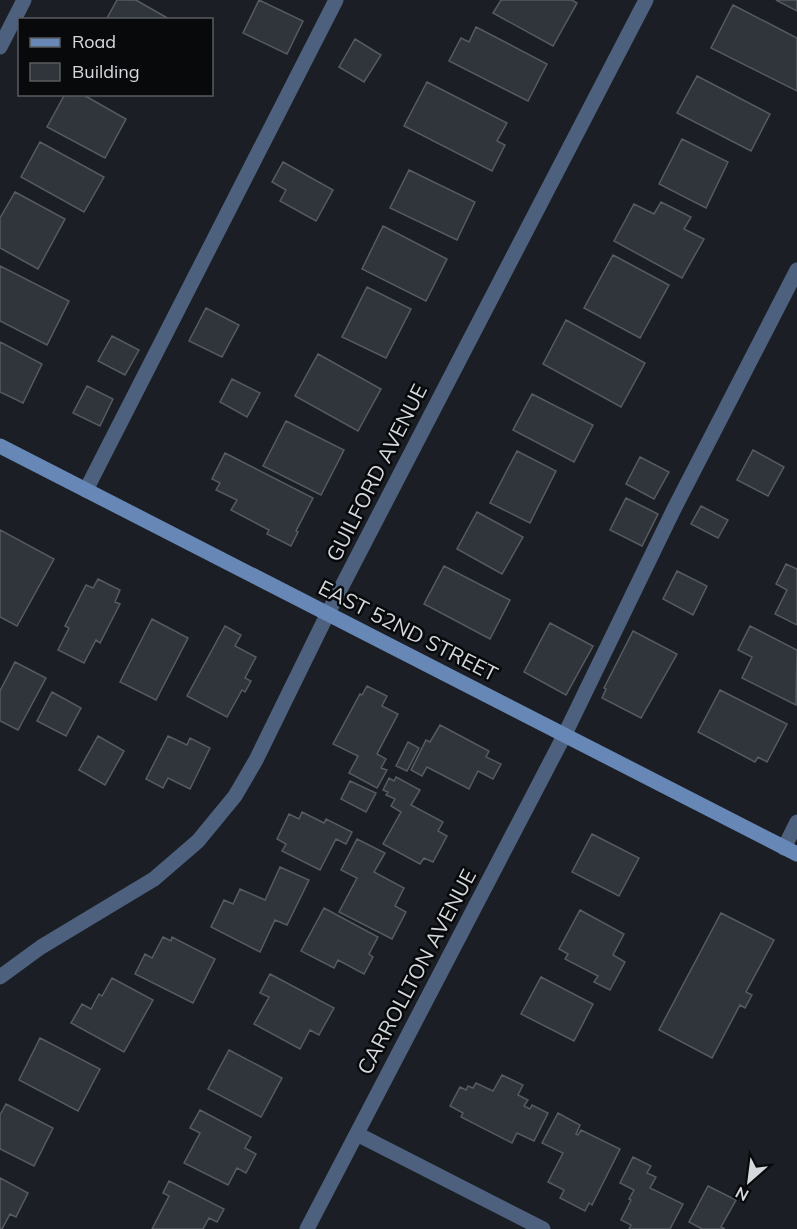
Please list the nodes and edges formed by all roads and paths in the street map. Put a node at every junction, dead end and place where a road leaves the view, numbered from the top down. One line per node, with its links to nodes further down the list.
1 (24, 0): 4 (street)
2 (336, 0): 7 (street)
3 (646, 0): 8 (street, GUILFORD AVENUE)
4 (0, 47)
5 (797, 270): 9 (street, CARROLLTON AVENUE)
6 (0, 446): 7 (street, EAST 52ND STREET)
7 (86, 489): 8 (street, EAST 52ND STREET)
8 (328, 613): 9 (street, EAST 52ND STREET); 12 (street, GUILFORD AVENUE)
9 (565, 734): 11 (street, EAST 52ND STREET); 13 (street, CARROLLTON AVENUE)
10 (797, 822): 11 (street)
11 (790, 851)
12 (0, 977)
13 (357, 1134): 14 (street, CARROLLTON AVENUE); 15 (street)
14 (307, 1229)
15 (543, 1229)

